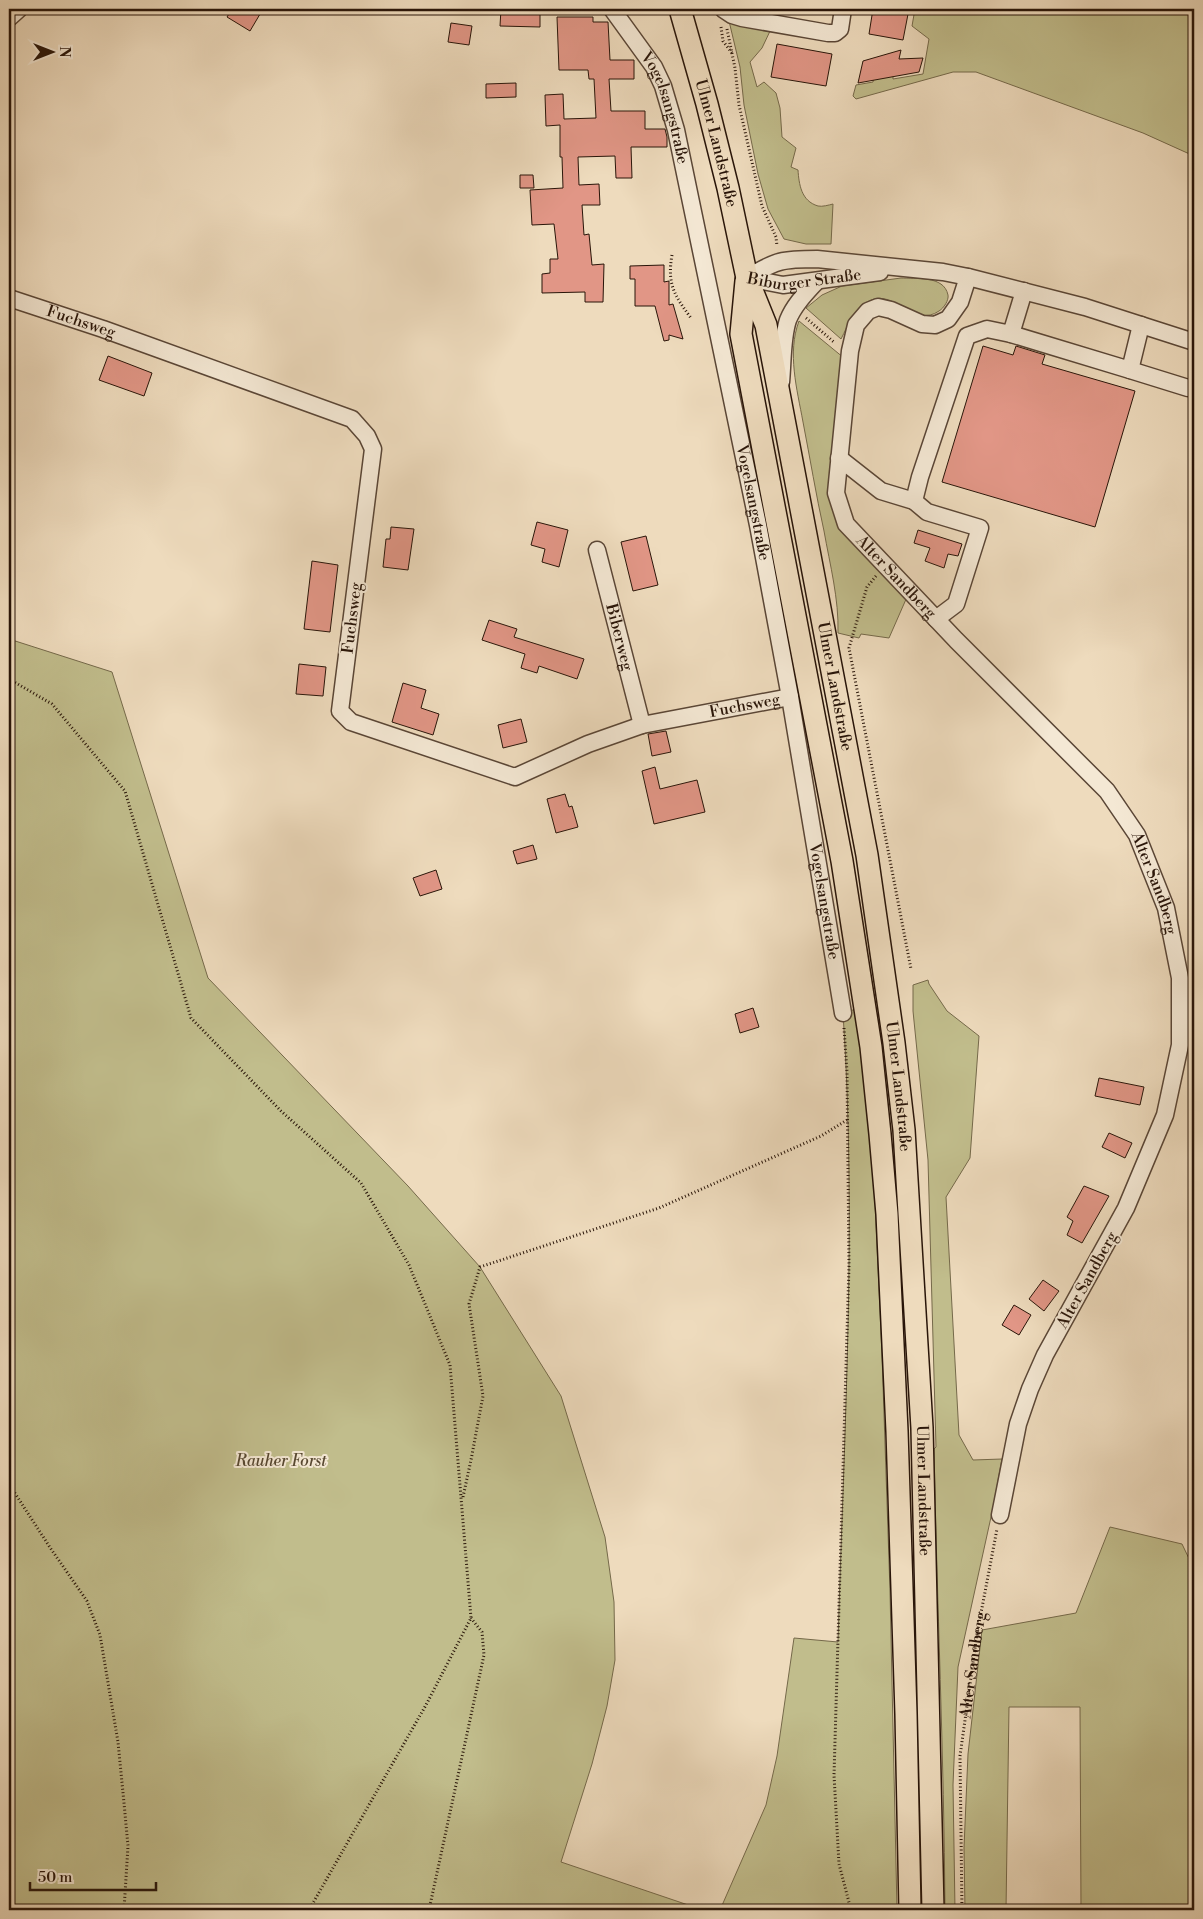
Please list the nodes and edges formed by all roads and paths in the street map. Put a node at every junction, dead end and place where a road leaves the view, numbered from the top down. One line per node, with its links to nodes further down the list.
1 (19, 9): 6 (street)
2 (612, 9): 32 (street, Vogelsangstraße)
3 (680, 9): 13 (main road, Ulmer Landstraße)
4 (843, 9): 5 (street)
5 (723, 17): 8 (path)
6 (9, 18)
7 (727, 26): 8 (path)
8 (732, 53): 10 (path)
9 (672, 255): 18 (path)
10 (779, 261): 11 (street, Biburger Straße); 13 (street, Biburger Straße)
11 (904, 268): 12 (street, Biburger Straße); 14 (street, Biburger Straße)
12 (968, 277): 15 (street, Biburger Straße); 22 (street, Alter Sandberg)
13 (747, 278): 14 (street, Biburger Straße); 25 (main road, Ulmer Landstraße); 45 (main road, Ulmer Landstraße)
14 (816, 282): 17 (street)
15 (1024, 291): 19 (street, Biburger Straße); 20 (street)
16 (9, 298): 33 (street, Fuchsweg)
17 (794, 308): 22 (path); 25 (street)
18 (691, 318)
19 (1141, 325): 21 (street, Biburger Straße); 23 (street)
20 (1011, 334): 23 (street); 27 (street)
21 (1194, 342)
22 (850, 351): 26 (street, Alter Sandberg)
23 (1130, 370): 24 (street)
24 (1188, 388)
25 (780, 399): 46 (main road, Ulmer Landstraße)
26 (839, 458): 27 (street); 29 (street, Alter Sandberg)
27 (914, 500): 30 (street)
28 (597, 550): 33 (street, Biberweg)
29 (885, 566): 30 (street, Alter Sandberg); 34 (path)
30 (936, 619): 39 (street, Alter Sandberg)
31 (9, 678): 38 (path)
32 (790, 697): 33 (street, Fuchsweg); 35 (street, Vogelsangstraße)
33 (642, 726)
34 (911, 969)
35 (843, 1013): 36 (path)
36 (847, 1120): 38 (path); 44 (path)
37 (9, 1484): 41 (path)
38 (462, 1500): 40 (path)
39 (1000, 1515): 47 (path, Alter Sandberg)
40 (471, 1618): 42 (path); 43 (path)
41 (124, 1910)
42 (309, 1910)
43 (429, 1910)
44 (851, 1910)
45 (910, 1910)
46 (933, 1910)
47 (962, 1910)

